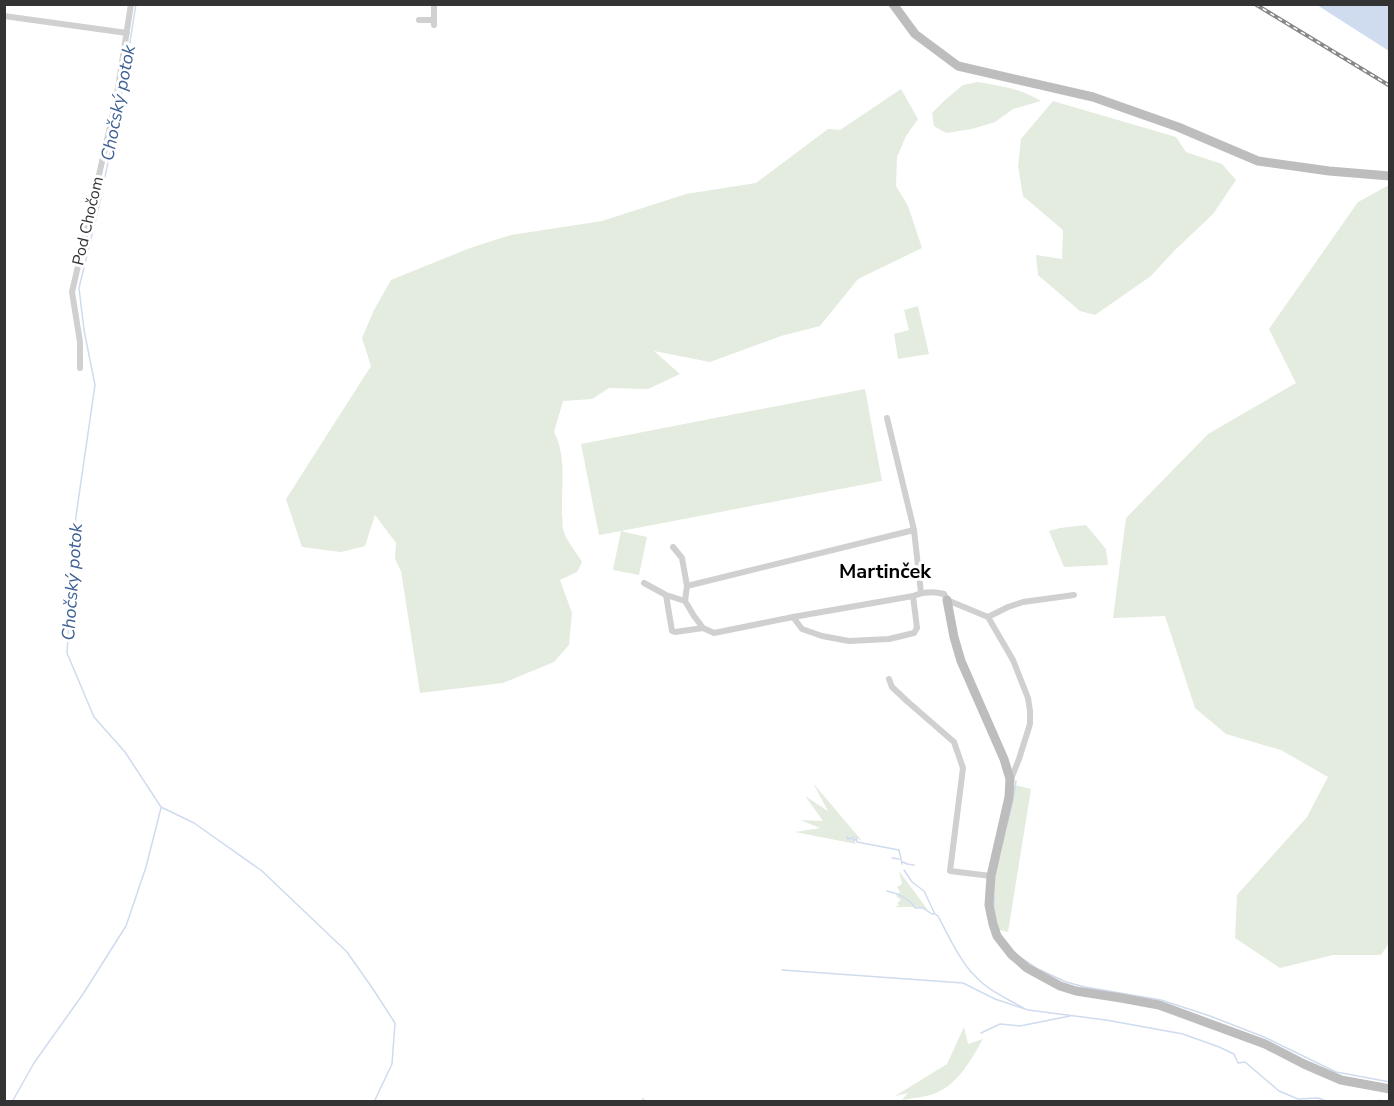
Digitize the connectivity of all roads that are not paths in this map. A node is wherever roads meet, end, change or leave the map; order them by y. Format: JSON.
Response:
{"nodes":[{"id":1,"x":131,"y":4,"type":"edge"},
{"id":2,"x":434,"y":4,"type":"edge"},
{"id":3,"x":893,"y":4,"type":"edge"},
{"id":4,"x":4,"y":15,"type":"edge"},
{"id":5,"x":418,"y":20,"type":"dead end"},
{"id":6,"x":127,"y":33,"type":"junction"},
{"id":7,"x":1389,"y":176,"type":"edge"},
{"id":8,"x":80,"y":368,"type":"dead end"},
{"id":9,"x":887,"y":418,"type":"dead end"},
{"id":10,"x":914,"y":530,"type":"junction"},
{"id":11,"x":673,"y":547,"type":"dead end"},
{"id":12,"x":644,"y":583,"type":"dead end"},
{"id":13,"x":687,"y":586,"type":"junction"},
{"id":14,"x":921,"y":593,"type":"junction"},
{"id":15,"x":666,"y":595,"type":"junction"},
{"id":16,"x":1074,"y":595,"type":"dead end"},
{"id":17,"x":913,"y":596,"type":"junction"},
{"id":18,"x":947,"y":600,"type":"junction"},
{"id":19,"x":685,"y":601,"type":"junction"},
{"id":20,"x":793,"y":617,"type":"junction"},
{"id":21,"x":988,"y":617,"type":"junction"},
{"id":22,"x":703,"y":628,"type":"junction"},
{"id":23,"x":889,"y":680,"type":"dead end"},
{"id":24,"x":1010,"y":779,"type":"junction"},
{"id":25,"x":991,"y":876,"type":"junction"},
{"id":26,"x":1389,"y":1089,"type":"edge"}],
"edges":[{"from":1,"to":6,"type":"street","name":"Pod Chočom"},
{"from":2,"to":5,"type":"street"},
{"from":3,"to":7,"type":"street"},
{"from":4,"to":6,"type":"street"},
{"from":6,"to":8,"type":"street","name":"Pod Chočom"},
{"from":9,"to":10,"type":"street"},
{"from":10,"to":13,"type":"street"},
{"from":10,"to":14,"type":"street"},
{"from":11,"to":13,"type":"street"},
{"from":12,"to":15,"type":"street"},
{"from":13,"to":19,"type":"street"},
{"from":14,"to":17,"type":"street"},
{"from":14,"to":18,"type":"street"},
{"from":15,"to":19,"type":"street"},
{"from":15,"to":22,"type":"street"},
{"from":16,"to":21,"type":"street"},
{"from":17,"to":20,"type":"street"},
{"from":17,"to":20,"type":"street"},
{"from":18,"to":21,"type":"street"},
{"from":18,"to":24,"type":"street"},
{"from":19,"to":22,"type":"street"},
{"from":20,"to":22,"type":"street"},
{"from":21,"to":24,"type":"street"},
{"from":23,"to":25,"type":"street"},
{"from":24,"to":25,"type":"street"},
{"from":25,"to":26,"type":"street"}]}
